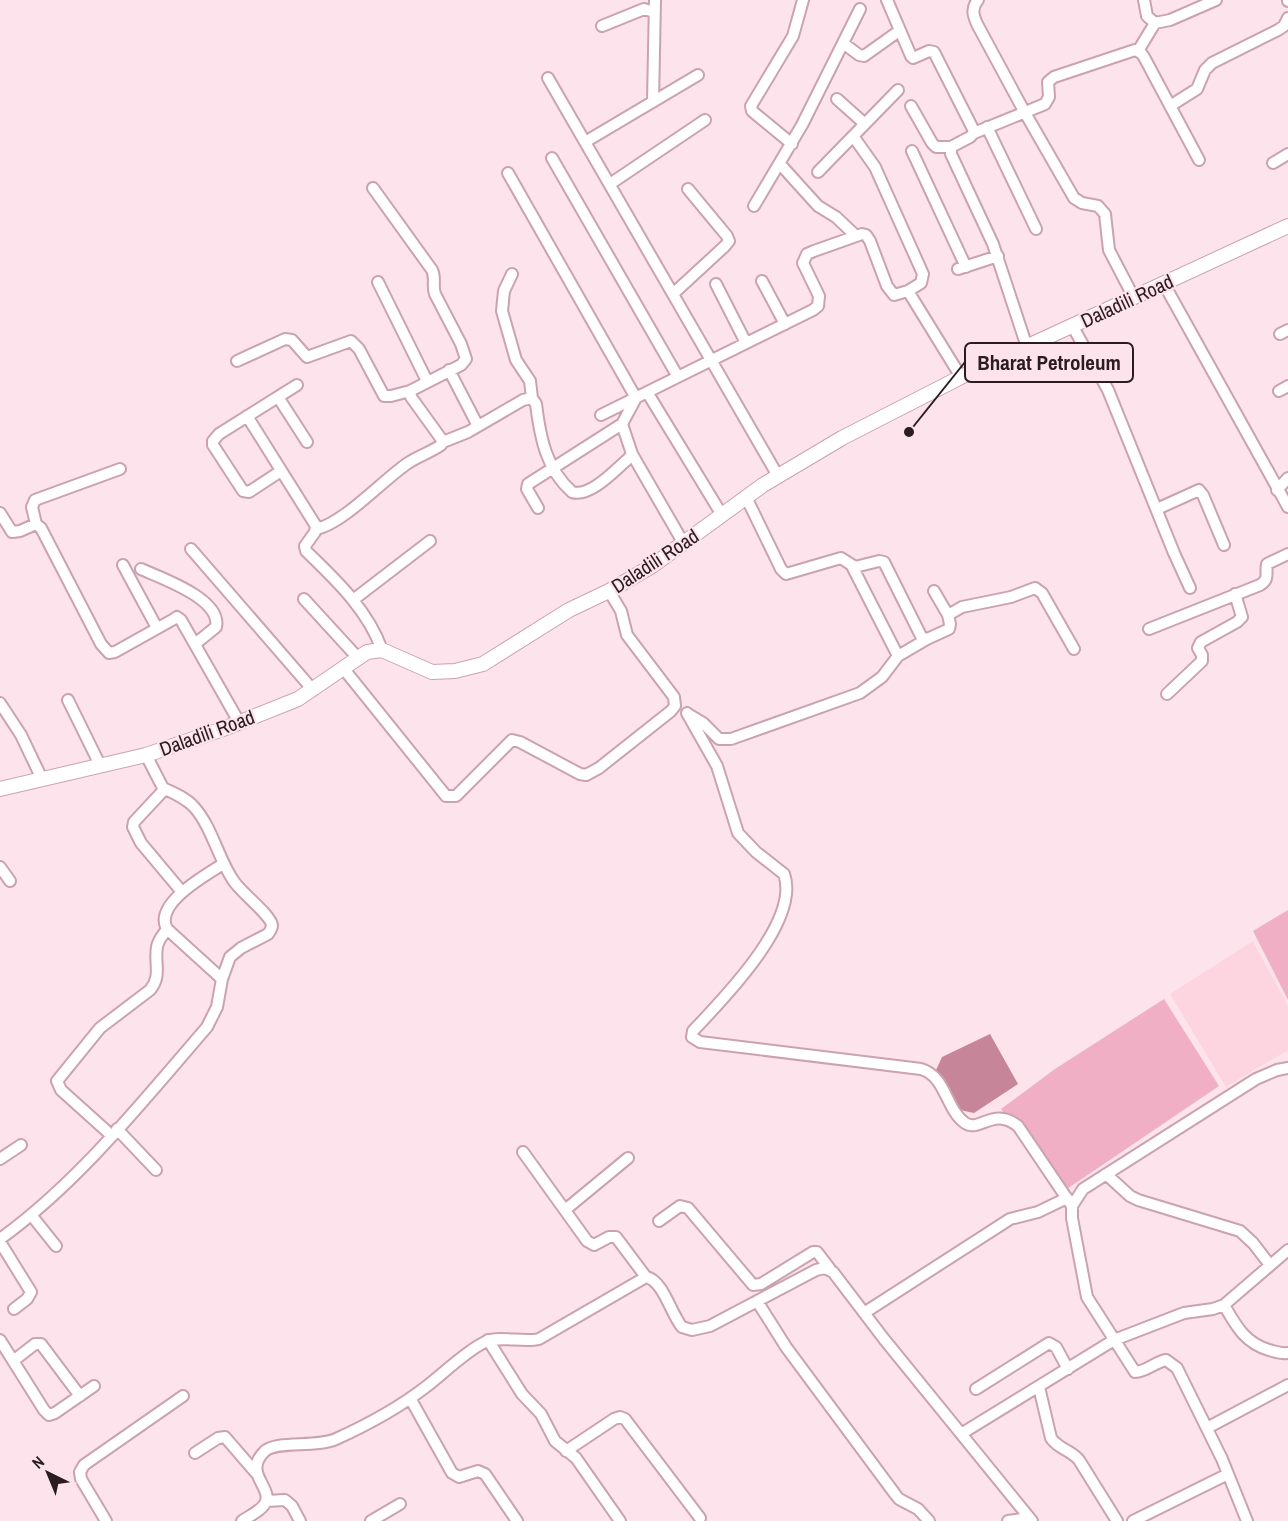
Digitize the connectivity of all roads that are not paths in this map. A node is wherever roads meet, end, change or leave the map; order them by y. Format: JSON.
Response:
{"nodes":[{"id":1,"x":655,"y":0,"type":"edge"},
{"id":2,"x":803,"y":0,"type":"edge"},
{"id":3,"x":886,"y":0,"type":"edge"},
{"id":4,"x":978,"y":0,"type":"edge"},
{"id":5,"x":1144,"y":0,"type":"edge"},
{"id":6,"x":1216,"y":0,"type":"edge"},
{"id":7,"x":860,"y":9,"type":"dead end"},
{"id":8,"x":654,"y":12,"type":"junction"},
{"id":9,"x":1288,"y":18,"type":"edge"},
{"id":10,"x":1155,"y":23,"type":"junction"},
{"id":11,"x":603,"y":26,"type":"dead end"},
{"id":12,"x":899,"y":31,"type":"junction"},
{"id":13,"x":843,"y":43,"type":"junction"},
{"id":14,"x":1138,"y":51,"type":"junction"},
{"id":15,"x":698,"y":75,"type":"dead end"},
{"id":16,"x":548,"y":78,"type":"dead end"},
{"id":17,"x":898,"y":90,"type":"dead end"},
{"id":18,"x":837,"y":99,"type":"dead end"},
{"id":19,"x":653,"y":102,"type":"junction"},
{"id":20,"x":911,"y":106,"type":"dead end"},
{"id":21,"x":1170,"y":106,"type":"junction"},
{"id":22,"x":1024,"y":111,"type":"junction"},
{"id":23,"x":705,"y":120,"type":"dead end"},
{"id":24,"x":865,"y":124,"type":"junction"},
{"id":25,"x":987,"y":127,"type":"junction"},
{"id":26,"x":974,"y":133,"type":"junction"},
{"id":27,"x":853,"y":136,"type":"junction"},
{"id":28,"x":585,"y":142,"type":"junction"},
{"id":29,"x":792,"y":144,"type":"junction"},
{"id":30,"x":951,"y":147,"type":"junction"},
{"id":31,"x":912,"y":151,"type":"dead end"},
{"id":32,"x":1288,"y":154,"type":"edge"},
{"id":33,"x":552,"y":158,"type":"dead end"},
{"id":34,"x":1199,"y":160,"type":"dead end"},
{"id":35,"x":1273,"y":163,"type":"dead end"},
{"id":36,"x":780,"y":164,"type":"junction"},
{"id":37,"x":818,"y":172,"type":"dead end"},
{"id":38,"x":508,"y":173,"type":"dead end"},
{"id":39,"x":610,"y":184,"type":"junction"},
{"id":40,"x":373,"y":188,"type":"dead end"},
{"id":41,"x":688,"y":189,"type":"dead end"},
{"id":42,"x":754,"y":206,"type":"dead end"},
{"id":43,"x":1288,"y":225,"type":"edge"},
{"id":44,"x":1036,"y":229,"type":"dead end"},
{"id":45,"x":855,"y":235,"type":"junction"},
{"id":46,"x":998,"y":256,"type":"junction"},
{"id":47,"x":512,"y":274,"type":"dead end"},
{"id":48,"x":762,"y":281,"type":"dead end"},
{"id":49,"x":378,"y":282,"type":"dead end"},
{"id":50,"x":716,"y":284,"type":"dead end"},
{"id":51,"x":1164,"y":284,"type":"junction"},
{"id":52,"x":908,"y":291,"type":"junction"},
{"id":53,"x":674,"y":293,"type":"junction"},
{"id":54,"x":1134,"y":298,"type":"junction"},
{"id":55,"x":785,"y":324,"type":"junction"},
{"id":56,"x":1073,"y":327,"type":"junction"},
{"id":57,"x":746,"y":343,"type":"junction"},
{"id":58,"x":1027,"y":346,"type":"junction"},
{"id":59,"x":712,"y":359,"type":"junction"},
{"id":60,"x":237,"y":361,"type":"dead end"},
{"id":61,"x":449,"y":370,"type":"junction"},
{"id":62,"x":678,"y":377,"type":"junction"},
{"id":63,"x":961,"y":377,"type":"junction"},
{"id":64,"x":427,"y":381,"type":"junction"},
{"id":65,"x":297,"y":385,"type":"dead end"},
{"id":66,"x":410,"y":391,"type":"junction"},
{"id":67,"x":641,"y":395,"type":"junction"},
{"id":68,"x":278,"y":397,"type":"junction"},
{"id":69,"x":532,"y":398,"type":"junction"},
{"id":70,"x":601,"y":415,"type":"dead end"},
{"id":71,"x":248,"y":416,"type":"junction"},
{"id":72,"x":622,"y":424,"type":"junction"},
{"id":73,"x":478,"y":426,"type":"junction"},
{"id":74,"x":307,"y":442,"type":"dead end"},
{"id":75,"x":443,"y":442,"type":"junction"},
{"id":76,"x":632,"y":454,"type":"junction"},
{"id":77,"x":553,"y":467,"type":"junction"},
{"id":78,"x":120,"y":469,"type":"dead end"},
{"id":79,"x":281,"y":471,"type":"junction"},
{"id":80,"x":778,"y":476,"type":"junction"},
{"id":81,"x":1288,"y":478,"type":"edge"},
{"id":82,"x":1277,"y":490,"type":"junction"},
{"id":83,"x":746,"y":497,"type":"junction"},
{"id":84,"x":1288,"y":507,"type":"edge"},
{"id":85,"x":538,"y":508,"type":"dead end"},
{"id":86,"x":1157,"y":509,"type":"junction"},
{"id":87,"x":0,"y":513,"type":"edge"},
{"id":88,"x":722,"y":515,"type":"junction"},
{"id":89,"x":36,"y":524,"type":"junction"},
{"id":90,"x":316,"y":529,"type":"junction"},
{"id":91,"x":430,"y":541,"type":"dead end"},
{"id":92,"x":684,"y":544,"type":"junction"},
{"id":93,"x":1224,"y":545,"type":"dead end"},
{"id":94,"x":191,"y":549,"type":"dead end"},
{"id":95,"x":1288,"y":554,"type":"edge"},
{"id":96,"x":123,"y":565,"type":"dead end"},
{"id":97,"x":852,"y":566,"type":"junction"},
{"id":98,"x":141,"y":569,"type":"dead end"},
{"id":99,"x":1190,"y":588,"type":"dead end"},
{"id":100,"x":609,"y":591,"type":"junction"},
{"id":101,"x":934,"y":591,"type":"dead end"},
{"id":102,"x":1235,"y":594,"type":"junction"},
{"id":103,"x":304,"y":599,"type":"dead end"},
{"id":104,"x":353,"y":600,"type":"junction"},
{"id":105,"x":948,"y":615,"type":"junction"},
{"id":106,"x":157,"y":628,"type":"junction"},
{"id":107,"x":1149,"y":629,"type":"dead end"},
{"id":108,"x":927,"y":639,"type":"junction"},
{"id":109,"x":195,"y":644,"type":"junction"},
{"id":110,"x":1074,"y":649,"type":"dead end"},
{"id":111,"x":382,"y":650,"type":"junction"},
{"id":112,"x":898,"y":656,"type":"junction"},
{"id":113,"x":358,"y":658,"type":"junction"},
{"id":114,"x":343,"y":668,"type":"junction"},
{"id":115,"x":313,"y":690,"type":"junction"},
{"id":116,"x":1167,"y":694,"type":"dead end"},
{"id":117,"x":68,"y":700,"type":"dead end"},
{"id":118,"x":0,"y":703,"type":"edge"},
{"id":119,"x":675,"y":706,"type":"junction"},
{"id":120,"x":687,"y":713,"type":"junction"},
{"id":121,"x":239,"y":722,"type":"junction"},
{"id":122,"x":146,"y":755,"type":"junction"},
{"id":123,"x":100,"y":765,"type":"junction"},
{"id":124,"x":42,"y":779,"type":"junction"},
{"id":125,"x":163,"y":788,"type":"junction"},
{"id":126,"x":0,"y":789,"type":"edge"},
{"id":127,"x":224,"y":864,"type":"junction"},
{"id":128,"x":0,"y":867,"type":"edge"},
{"id":129,"x":10,"y":881,"type":"dead end"},
{"id":130,"x":182,"y":892,"type":"junction"},
{"id":131,"x":167,"y":929,"type":"junction"},
{"id":132,"x":222,"y":979,"type":"junction"},
{"id":133,"x":1288,"y":1068,"type":"edge"},
{"id":134,"x":114,"y":1132,"type":"junction"},
{"id":135,"x":21,"y":1145,"type":"dead end"},
{"id":136,"x":523,"y":1152,"type":"dead end"},
{"id":137,"x":628,"y":1158,"type":"dead end"},
{"id":138,"x":0,"y":1159,"type":"edge"},
{"id":139,"x":156,"y":1170,"type":"dead end"},
{"id":140,"x":1106,"y":1174,"type":"junction"},
{"id":141,"x":1069,"y":1202,"type":"junction"},
{"id":142,"x":565,"y":1210,"type":"junction"},
{"id":143,"x":32,"y":1216,"type":"junction"},
{"id":144,"x":659,"y":1221,"type":"dead end"},
{"id":145,"x":0,"y":1241,"type":"edge"},
{"id":146,"x":56,"y":1246,"type":"dead end"},
{"id":147,"x":1288,"y":1250,"type":"edge"},
{"id":148,"x":1270,"y":1265,"type":"junction"},
{"id":149,"x":830,"y":1269,"type":"junction"},
{"id":150,"x":646,"y":1277,"type":"junction"},
{"id":151,"x":757,"y":1301,"type":"junction"},
{"id":152,"x":1224,"y":1305,"type":"junction"},
{"id":153,"x":14,"y":1309,"type":"dead end"},
{"id":154,"x":864,"y":1312,"type":"junction"},
{"id":155,"x":0,"y":1340,"type":"edge"},
{"id":156,"x":488,"y":1340,"type":"junction"},
{"id":157,"x":1114,"y":1340,"type":"junction"},
{"id":158,"x":1288,"y":1353,"type":"edge"},
{"id":159,"x":13,"y":1361,"type":"junction"},
{"id":160,"x":1068,"y":1369,"type":"junction"},
{"id":161,"x":1288,"y":1385,"type":"edge"},
{"id":162,"x":94,"y":1386,"type":"dead end"},
{"id":163,"x":1039,"y":1387,"type":"junction"},
{"id":164,"x":976,"y":1389,"type":"dead end"},
{"id":165,"x":80,"y":1396,"type":"junction"},
{"id":166,"x":183,"y":1396,"type":"dead end"},
{"id":167,"x":410,"y":1398,"type":"junction"},
{"id":168,"x":1207,"y":1428,"type":"junction"},
{"id":169,"x":961,"y":1434,"type":"junction"},
{"id":170,"x":566,"y":1451,"type":"junction"},
{"id":171,"x":195,"y":1453,"type":"dead end"},
{"id":172,"x":256,"y":1473,"type":"junction"},
{"id":173,"x":1228,"y":1474,"type":"junction"},
{"id":174,"x":266,"y":1501,"type":"junction"},
{"id":175,"x":400,"y":1504,"type":"dead end"},
{"id":176,"x":700,"y":1518,"type":"dead end"},
{"id":177,"x":1031,"y":1519,"type":"edge"},
{"id":178,"x":106,"y":1521,"type":"edge"},
{"id":179,"x":242,"y":1521,"type":"edge"},
{"id":180,"x":300,"y":1521,"type":"edge"},
{"id":181,"x":371,"y":1521,"type":"edge"},
{"id":182,"x":517,"y":1521,"type":"edge"},
{"id":183,"x":620,"y":1521,"type":"edge"},
{"id":184,"x":929,"y":1521,"type":"edge"},
{"id":185,"x":1008,"y":1521,"type":"edge"},
{"id":186,"x":1117,"y":1521,"type":"edge"},
{"id":187,"x":1133,"y":1521,"type":"edge"},
{"id":188,"x":1247,"y":1521,"type":"edge"}],
"edges":[{"from":1,"to":8,"type":"street"},
{"from":2,"to":29,"type":"street"},
{"from":3,"to":12,"type":"street"},
{"from":4,"to":22,"type":"street"},
{"from":5,"to":10,"type":"street"},
{"from":6,"to":10,"type":"street"},
{"from":7,"to":13,"type":"street"},
{"from":8,"to":11,"type":"street"},
{"from":8,"to":19,"type":"street"},
{"from":9,"to":21,"type":"street"},
{"from":10,"to":14,"type":"street"},
{"from":12,"to":13,"type":"street"},
{"from":12,"to":26,"type":"street"},
{"from":13,"to":29,"type":"street"},
{"from":14,"to":21,"type":"street"},
{"from":14,"to":22,"type":"street"},
{"from":15,"to":19,"type":"street"},
{"from":16,"to":28,"type":"street"},
{"from":17,"to":24,"type":"street"},
{"from":18,"to":24,"type":"street"},
{"from":19,"to":28,"type":"street"},
{"from":20,"to":30,"type":"street"},
{"from":21,"to":34,"type":"street"},
{"from":22,"to":25,"type":"street"},
{"from":22,"to":54,"type":"street"},
{"from":23,"to":39,"type":"street"},
{"from":24,"to":27,"type":"street"},
{"from":25,"to":26,"type":"street"},
{"from":25,"to":44,"type":"street"},
{"from":26,"to":30,"type":"street"},
{"from":27,"to":37,"type":"street"},
{"from":27,"to":52,"type":"street"},
{"from":28,"to":39,"type":"street"},
{"from":29,"to":36,"type":"street"},
{"from":30,"to":46,"type":"street"},
{"from":31,"to":46,"type":"street"},
{"from":32,"to":35,"type":"street"},
{"from":33,"to":62,"type":"street"},
{"from":36,"to":42,"type":"street"},
{"from":36,"to":45,"type":"street"},
{"from":38,"to":67,"type":"street"},
{"from":39,"to":53,"type":"street"},
{"from":40,"to":61,"type":"street"},
{"from":41,"to":53,"type":"street"},
{"from":43,"to":51,"type":"main road","name":"Daladili Road"},
{"from":45,"to":52,"type":"street"},
{"from":45,"to":55,"type":"street"},
{"from":46,"to":58,"type":"street"},
{"from":47,"to":69,"type":"street"},
{"from":48,"to":55,"type":"street"},
{"from":49,"to":64,"type":"street"},
{"from":50,"to":57,"type":"street"},
{"from":51,"to":54,"type":"main road","name":"Daladili Road"},
{"from":51,"to":82,"type":"street"},
{"from":52,"to":63,"type":"street"},
{"from":53,"to":59,"type":"street"},
{"from":54,"to":56,"type":"main road","name":"Daladili Road"},
{"from":55,"to":57,"type":"street"},
{"from":56,"to":58,"type":"main road","name":"Daladili Road"},
{"from":56,"to":86,"type":"street"},
{"from":57,"to":59,"type":"street"},
{"from":58,"to":63,"type":"main road","name":"Daladili Road"},
{"from":59,"to":62,"type":"street"},
{"from":59,"to":80,"type":"street"},
{"from":60,"to":66,"type":"street"},
{"from":61,"to":64,"type":"street"},
{"from":61,"to":73,"type":"street"},
{"from":62,"to":67,"type":"street"},
{"from":63,"to":80,"type":"main road","name":"Daladili Road"},
{"from":64,"to":66,"type":"street"},
{"from":65,"to":68,"type":"street"},
{"from":66,"to":75,"type":"street"},
{"from":67,"to":70,"type":"street"},
{"from":67,"to":72,"type":"street"},
{"from":67,"to":88,"type":"street"},
{"from":68,"to":71,"type":"street"},
{"from":68,"to":74,"type":"street"},
{"from":69,"to":73,"type":"street"},
{"from":69,"to":77,"type":"street"},
{"from":71,"to":79,"type":"street"},
{"from":71,"to":79,"type":"street"},
{"from":72,"to":76,"type":"street"},
{"from":72,"to":77,"type":"street"},
{"from":73,"to":75,"type":"street"},
{"from":75,"to":90,"type":"street"},
{"from":76,"to":77,"type":"street"},
{"from":76,"to":92,"type":"street"},
{"from":77,"to":85,"type":"street"},
{"from":78,"to":89,"type":"street"},
{"from":79,"to":90,"type":"street"},
{"from":80,"to":83,"type":"main road","name":"Daladili Road"},
{"from":81,"to":82,"type":"street"},
{"from":82,"to":84,"type":"street"},
{"from":83,"to":88,"type":"main road","name":"Daladili Road"},
{"from":83,"to":97,"type":"street"},
{"from":86,"to":93,"type":"street"},
{"from":86,"to":99,"type":"street"},
{"from":87,"to":89,"type":"street"},
{"from":88,"to":92,"type":"main road","name":"Daladili Road"},
{"from":89,"to":106,"type":"street"},
{"from":90,"to":104,"type":"street"},
{"from":91,"to":104,"type":"street"},
{"from":92,"to":100,"type":"main road","name":"Daladili Road"},
{"from":94,"to":115,"type":"street"},
{"from":95,"to":102,"type":"street"},
{"from":96,"to":106,"type":"street"},
{"from":97,"to":108,"type":"street"},
{"from":97,"to":112,"type":"street"},
{"from":98,"to":109,"type":"street"},
{"from":100,"to":111,"type":"main road","name":"Daladili Road"},
{"from":100,"to":119,"type":"street"},
{"from":101,"to":105,"type":"street"},
{"from":102,"to":107,"type":"street"},
{"from":102,"to":116,"type":"street"},
{"from":103,"to":113,"type":"street"},
{"from":104,"to":111,"type":"street"},
{"from":105,"to":108,"type":"street"},
{"from":105,"to":110,"type":"street"},
{"from":106,"to":109,"type":"street"},
{"from":108,"to":112,"type":"street"},
{"from":109,"to":121,"type":"street"},
{"from":111,"to":113,"type":"main road","name":"Daladili Road"},
{"from":112,"to":120,"type":"street"},
{"from":113,"to":114,"type":"main road","name":"Daladili Road"},
{"from":114,"to":115,"type":"main road","name":"Daladili Road"},
{"from":114,"to":119,"type":"street"},
{"from":115,"to":121,"type":"main road","name":"Daladili Road"},
{"from":117,"to":123,"type":"street"},
{"from":118,"to":124,"type":"street"},
{"from":119,"to":120,"type":"street"},
{"from":120,"to":141,"type":"street"},
{"from":121,"to":122,"type":"main road","name":"Daladili Road"},
{"from":122,"to":123,"type":"main road","name":"Daladili Road"},
{"from":122,"to":125,"type":"street"},
{"from":123,"to":124,"type":"main road","name":"Daladili Road"},
{"from":124,"to":126,"type":"main road","name":"Daladili Road"},
{"from":125,"to":127,"type":"street"},
{"from":125,"to":130,"type":"street"},
{"from":127,"to":130,"type":"street"},
{"from":127,"to":132,"type":"street"},
{"from":128,"to":129,"type":"street"},
{"from":130,"to":131,"type":"street"},
{"from":131,"to":132,"type":"street"},
{"from":131,"to":134,"type":"street"},
{"from":132,"to":134,"type":"street"},
{"from":133,"to":140,"type":"street"},
{"from":134,"to":139,"type":"street"},
{"from":134,"to":143,"type":"street"},
{"from":135,"to":138,"type":"street"},
{"from":136,"to":142,"type":"street"},
{"from":137,"to":142,"type":"street"},
{"from":140,"to":141,"type":"street"},
{"from":140,"to":148,"type":"street"},
{"from":141,"to":154,"type":"street"},
{"from":141,"to":157,"type":"street"},
{"from":142,"to":150,"type":"street"},
{"from":143,"to":145,"type":"street"},
{"from":143,"to":146,"type":"street"},
{"from":144,"to":149,"type":"street"},
{"from":145,"to":153,"type":"street"},
{"from":147,"to":148,"type":"street"},
{"from":148,"to":152,"type":"street"},
{"from":149,"to":151,"type":"street"},
{"from":149,"to":154,"type":"street"},
{"from":150,"to":151,"type":"street"},
{"from":150,"to":156,"type":"street"},
{"from":151,"to":184,"type":"street"},
{"from":152,"to":157,"type":"street"},
{"from":152,"to":158,"type":"street"},
{"from":154,"to":169,"type":"street"},
{"from":155,"to":159,"type":"street"},
{"from":156,"to":167,"type":"street"},
{"from":156,"to":170,"type":"street"},
{"from":157,"to":160,"type":"street"},
{"from":157,"to":168,"type":"street"},
{"from":159,"to":165,"type":"street"},
{"from":159,"to":165,"type":"street"},
{"from":160,"to":163,"type":"street"},
{"from":160,"to":164,"type":"street"},
{"from":161,"to":168,"type":"street"},
{"from":162,"to":165,"type":"street"},
{"from":163,"to":169,"type":"street"},
{"from":163,"to":186,"type":"street"},
{"from":166,"to":178,"type":"street"},
{"from":167,"to":172,"type":"street"},
{"from":167,"to":182,"type":"street"},
{"from":168,"to":173,"type":"street"},
{"from":169,"to":177,"type":"street"},
{"from":170,"to":176,"type":"street"},
{"from":170,"to":183,"type":"street"},
{"from":171,"to":172,"type":"street"},
{"from":172,"to":174,"type":"street"},
{"from":173,"to":187,"type":"street"},
{"from":173,"to":188,"type":"street"},
{"from":174,"to":179,"type":"street"},
{"from":174,"to":180,"type":"street"},
{"from":175,"to":181,"type":"street"},
{"from":177,"to":185,"type":"street"}]}
